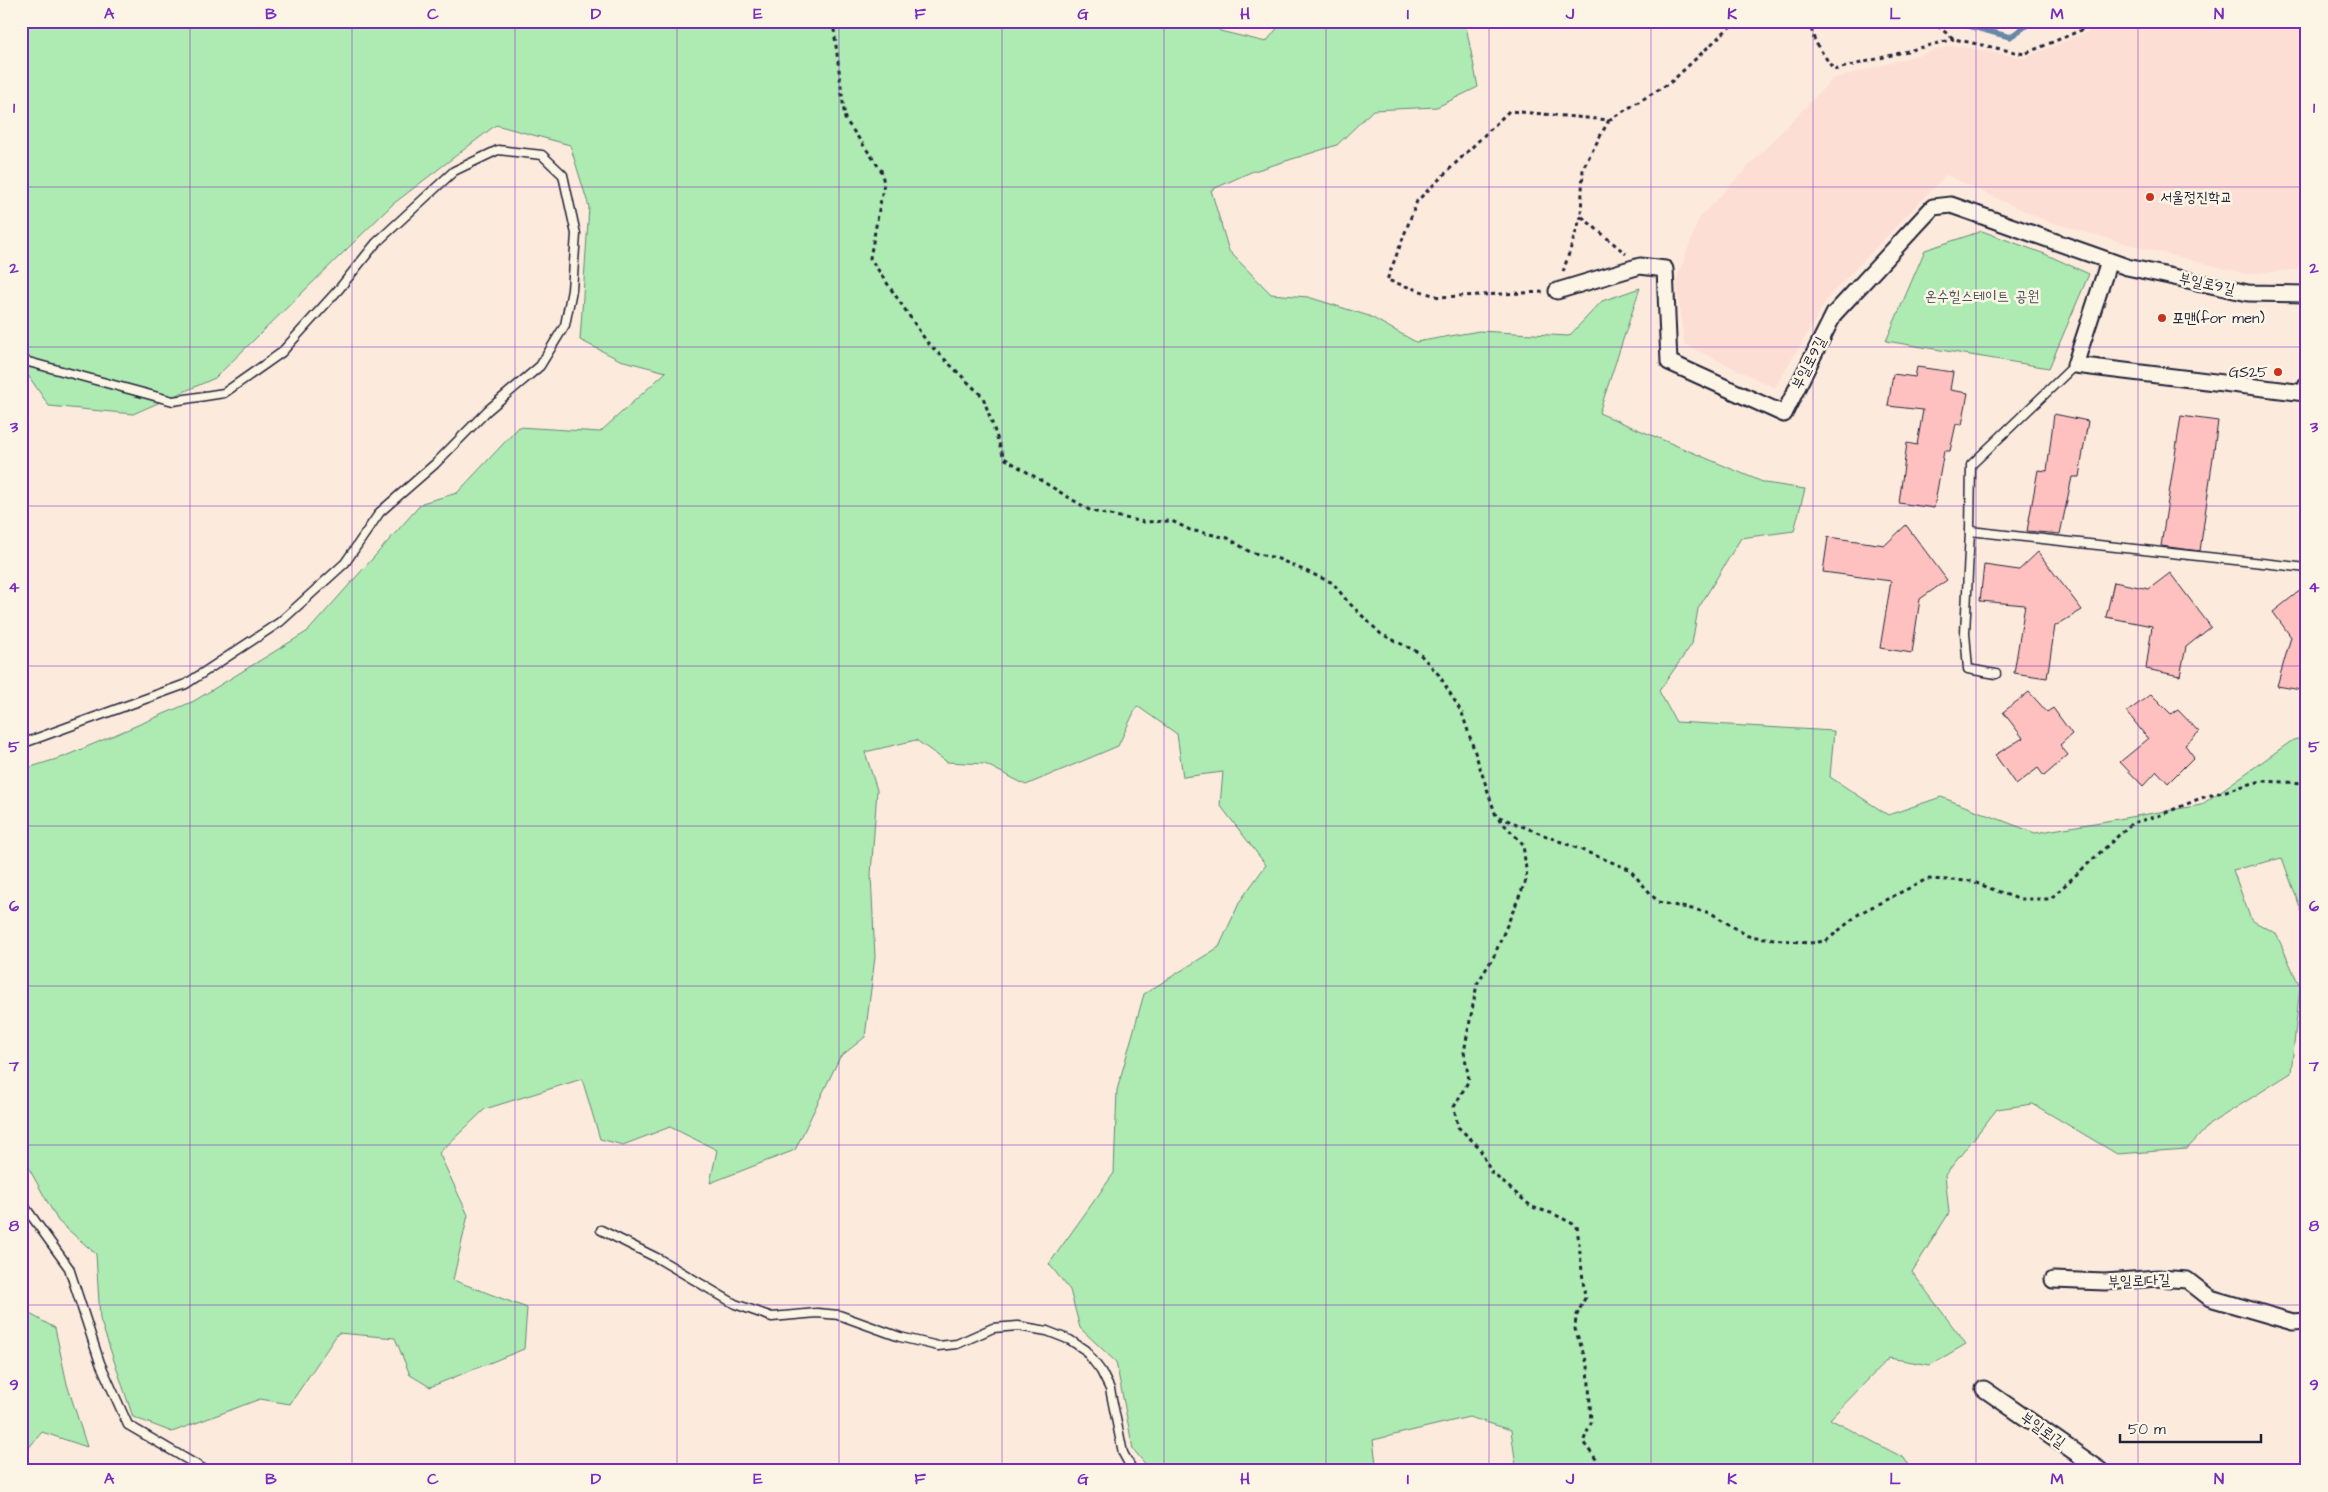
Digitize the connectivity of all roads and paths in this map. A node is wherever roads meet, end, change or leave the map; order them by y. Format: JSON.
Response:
{"nodes":[{"id":1,"x":834,"y":21,"type":"edge"},
{"id":2,"x":1736,"y":21,"type":"edge"},
{"id":3,"x":1809,"y":21,"type":"edge"},
{"id":4,"x":1931,"y":21,"type":"edge"},
{"id":5,"x":2103,"y":21,"type":"edge"},
{"id":6,"x":1954,"y":39,"type":"junction"},
{"id":7,"x":1610,"y":120,"type":"junction"},
{"id":8,"x":1581,"y":216,"type":"junction"},
{"id":9,"x":2109,"y":261,"type":"junction"},
{"id":10,"x":1640,"y":266,"type":"junction"},
{"id":11,"x":1557,"y":291,"type":"junction"},
{"id":12,"x":2307,"y":294,"type":"edge"},
{"id":13,"x":21,"y":360,"type":"edge"},
{"id":14,"x":2075,"y":365,"type":"junction"},
{"id":15,"x":2307,"y":384,"type":"edge"},
{"id":16,"x":1970,"y":531,"type":"junction"},
{"id":17,"x":2307,"y":568,"type":"edge"},
{"id":18,"x":1996,"y":674,"type":"dead end"},
{"id":19,"x":21,"y":744,"type":"edge"},
{"id":20,"x":2307,"y":783,"type":"edge"},
{"id":21,"x":1496,"y":816,"type":"junction"},
{"id":22,"x":21,"y":1198,"type":"edge"},
{"id":23,"x":602,"y":1230,"type":"dead end"},
{"id":24,"x":2053,"y":1280,"type":"dead end"},
{"id":25,"x":2307,"y":1321,"type":"edge"},
{"id":26,"x":1984,"y":1389,"type":"dead end"},
{"id":27,"x":207,"y":1471,"type":"edge"},
{"id":28,"x":1133,"y":1471,"type":"edge"},
{"id":29,"x":1605,"y":1471,"type":"edge"},
{"id":30,"x":2102,"y":1471,"type":"edge"}],
"edges":[{"from":1,"to":21,"type":"path"},
{"from":2,"to":7,"type":"path"},
{"from":3,"to":6,"type":"path"},
{"from":4,"to":6,"type":"path"},
{"from":5,"to":6,"type":"path"},
{"from":7,"to":8,"type":"path"},
{"from":7,"to":11,"type":"path"},
{"from":8,"to":10,"type":"path"},
{"from":8,"to":11,"type":"path"},
{"from":9,"to":10,"type":"street","name":"부일로9길"},
{"from":9,"to":12,"type":"street","name":"부일로9길"},
{"from":9,"to":14,"type":"street"},
{"from":10,"to":11,"type":"street","name":"부일로9길"},
{"from":13,"to":19,"type":"lane"},
{"from":14,"to":15,"type":"street"},
{"from":14,"to":16,"type":"lane"},
{"from":16,"to":17,"type":"lane"},
{"from":16,"to":18,"type":"lane"},
{"from":20,"to":21,"type":"path"},
{"from":21,"to":29,"type":"path"},
{"from":22,"to":27,"type":"lane"},
{"from":23,"to":28,"type":"lane"},
{"from":24,"to":25,"type":"street","name":"부일로1다길"},
{"from":26,"to":30,"type":"street","name":"부일로1길"}]}
